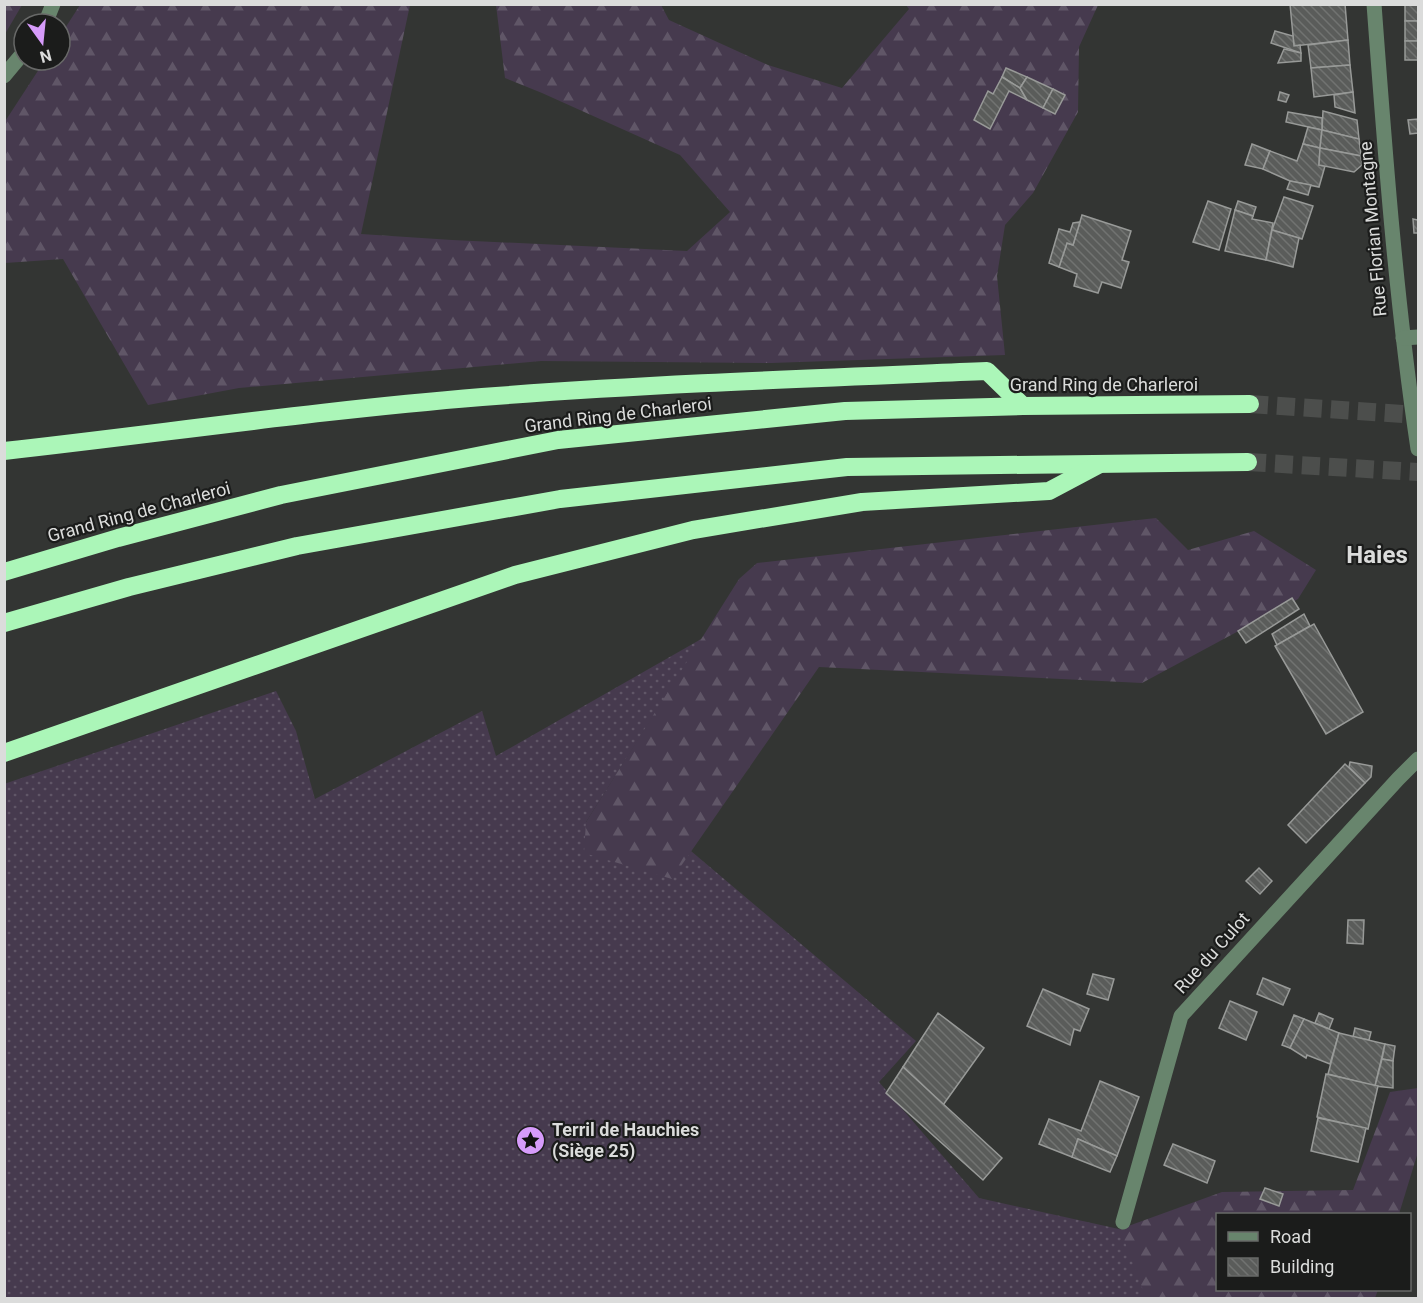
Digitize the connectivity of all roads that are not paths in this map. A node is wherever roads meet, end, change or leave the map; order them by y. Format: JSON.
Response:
{"nodes":[{"id":1,"x":1374,"y":4,"type":"edge"},
{"id":2,"x":1411,"y":338,"type":"edge"},
{"id":3,"x":1250,"y":405,"type":"tunnel mouth"},
{"id":4,"x":1023,"y":406,"type":"junction"},
{"id":5,"x":1419,"y":449,"type":"edge"},
{"id":6,"x":4,"y":451,"type":"edge"},
{"id":7,"x":1248,"y":462,"type":"tunnel mouth"},
{"id":8,"x":1103,"y":463,"type":"junction"},
{"id":9,"x":4,"y":572,"type":"edge"},
{"id":10,"x":4,"y":623,"type":"edge"},
{"id":11,"x":4,"y":753,"type":"edge"},
{"id":12,"x":1419,"y":759,"type":"edge"},
{"id":13,"x":1123,"y":1222,"type":"dead end"}],
"edges":[{"from":1,"to":2,"type":"street","name":"Rue Florian Montagne"},
{"from":2,"to":5,"type":"street","name":"Rue Florian Montagne"},
{"from":3,"to":4,"type":"highway","name":"Grand Ring de Charleroi"},
{"from":4,"to":6,"type":"highway"},
{"from":4,"to":9,"type":"highway","name":"Grand Ring de Charleroi"},
{"from":7,"to":8,"type":"highway"},
{"from":8,"to":10,"type":"highway"},
{"from":8,"to":11,"type":"highway"},
{"from":12,"to":13,"type":"street","name":"Rue du Culot"}]}
